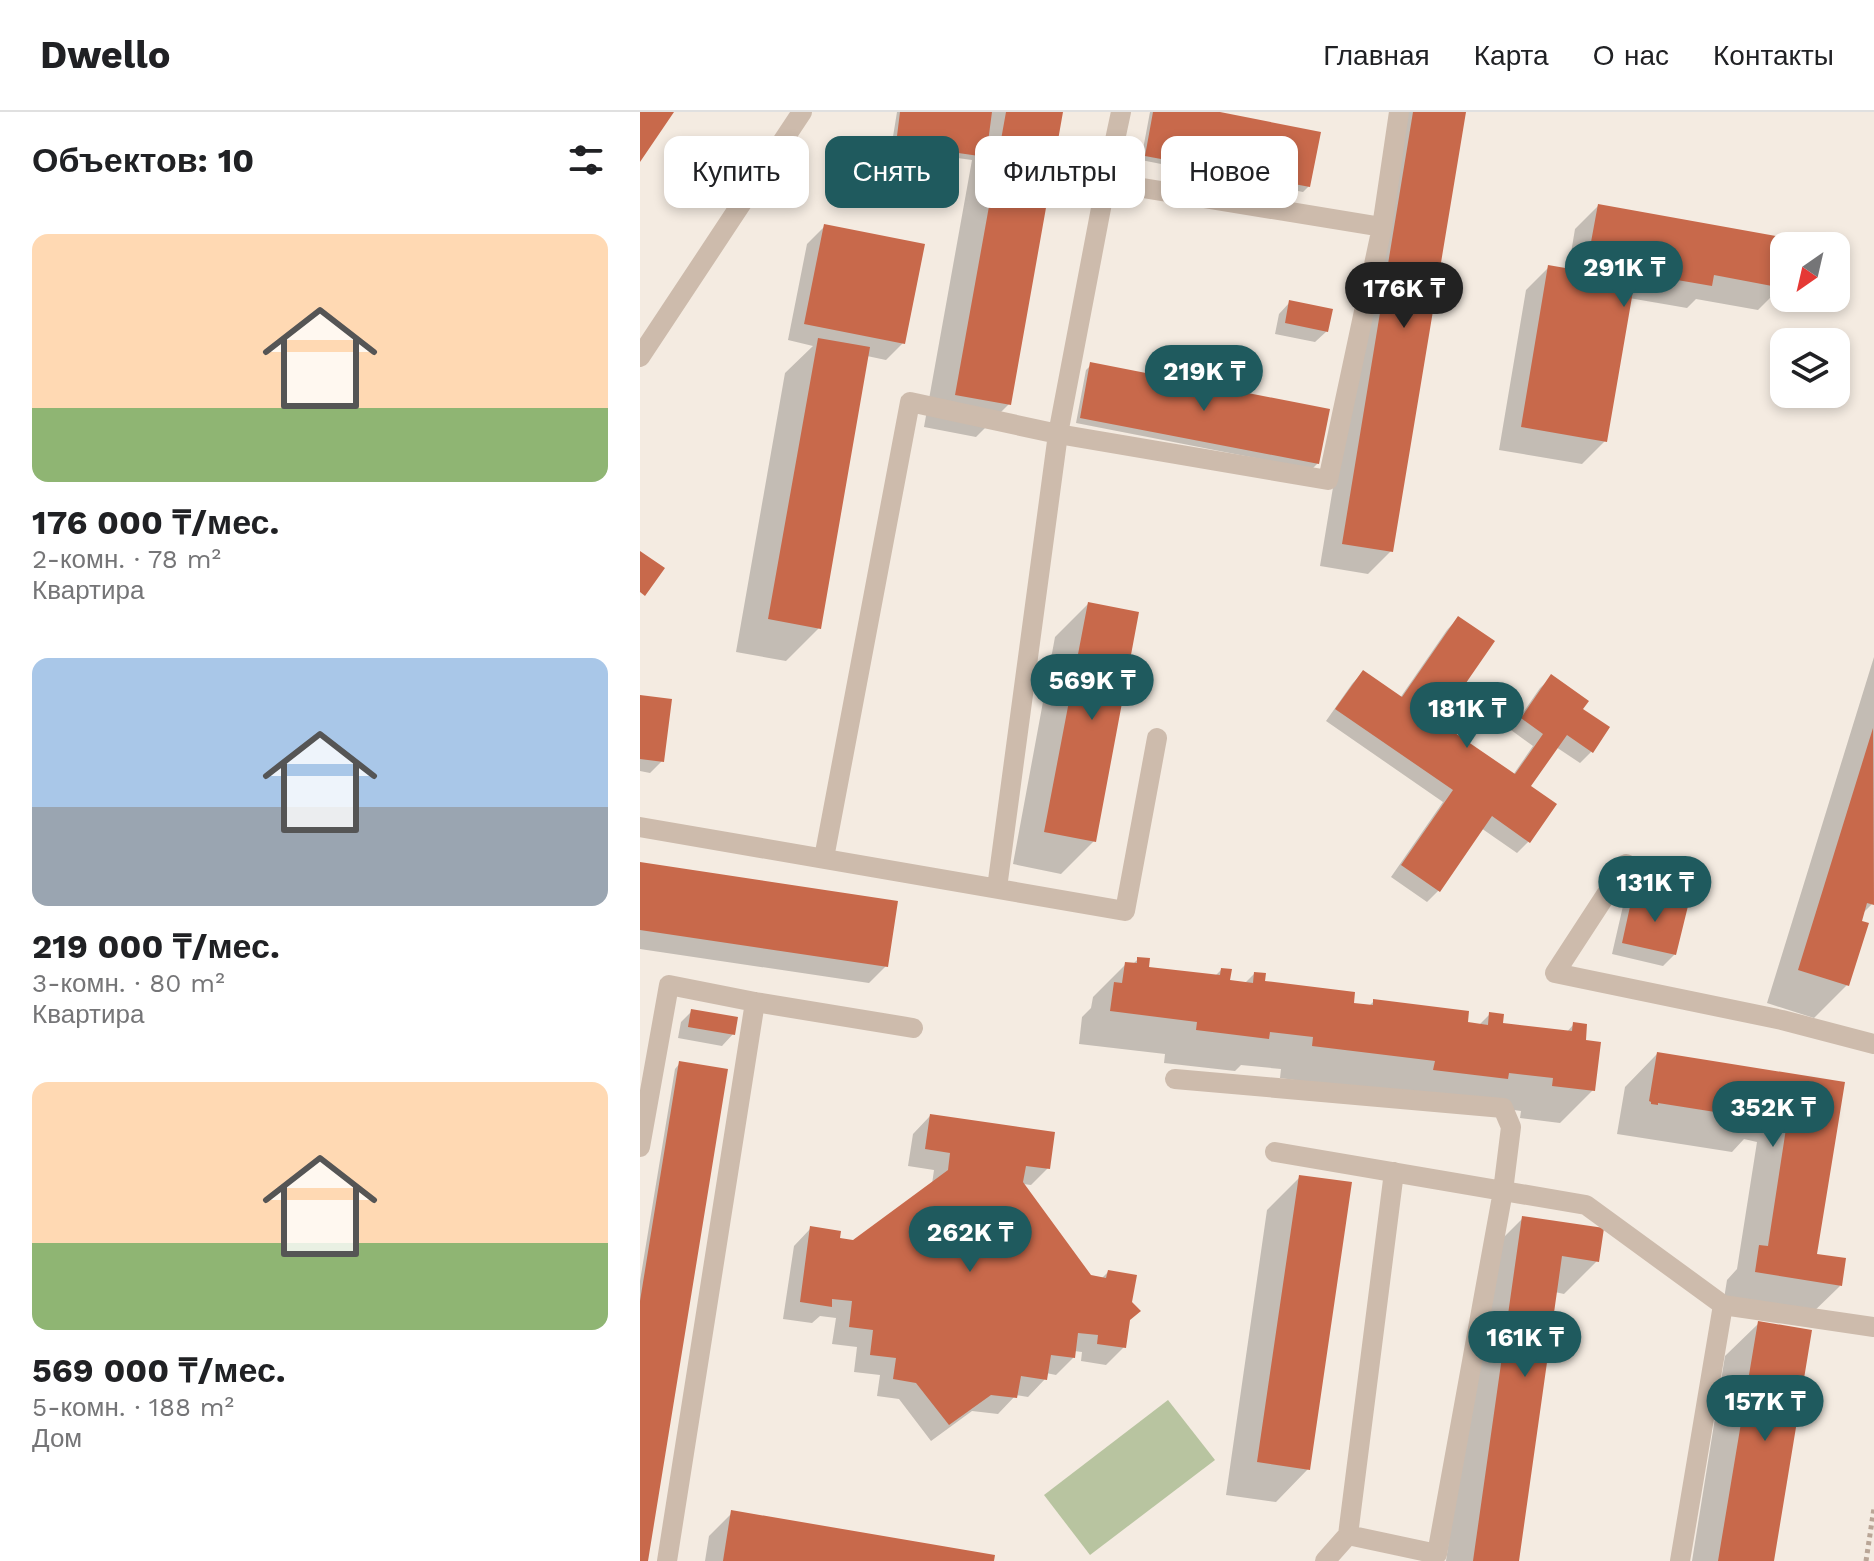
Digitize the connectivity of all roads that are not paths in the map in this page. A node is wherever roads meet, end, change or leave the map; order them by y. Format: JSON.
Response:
{"nodes":[{"id":1,"x":802,"y":112,"type":"edge"},
{"id":2,"x":1121,"y":112,"type":"edge"},
{"id":3,"x":1399,"y":112,"type":"edge"},
{"id":4,"x":1116,"y":136,"type":"edge"},
{"id":5,"x":1145,"y":188,"type":"edge"},
{"id":6,"x":1101,"y":208,"type":"edge"},
{"id":7,"x":1382,"y":227,"type":"junction"},
{"id":8,"x":640,"y":357,"type":"edge"},
{"id":9,"x":1058,"y":434,"type":"junction"},
{"id":10,"x":1157,"y":738,"type":"dead end"},
{"id":11,"x":640,"y":827,"type":"edge"},
{"id":12,"x":824,"y":858,"type":"junction"},
{"id":13,"x":1626,"y":864,"type":"dead end"},
{"id":14,"x":997,"y":888,"type":"junction"},
{"id":15,"x":755,"y":1002,"type":"junction"},
{"id":16,"x":913,"y":1028,"type":"dead end"},
{"id":17,"x":1874,"y":1044,"type":"edge"},
{"id":18,"x":1175,"y":1079,"type":"dead end"},
{"id":19,"x":640,"y":1147,"type":"edge"},
{"id":20,"x":1275,"y":1152,"type":"dead end"},
{"id":21,"x":1394,"y":1172,"type":"junction"},
{"id":22,"x":1503,"y":1191,"type":"junction"},
{"id":23,"x":1723,"y":1305,"type":"junction"},
{"id":24,"x":1874,"y":1327,"type":"edge"},
{"id":25,"x":1348,"y":1535,"type":"junction"},
{"id":26,"x":667,"y":1561,"type":"edge"},
{"id":27,"x":1325,"y":1561,"type":"edge"},
{"id":28,"x":1680,"y":1561,"type":"edge"}],
"edges":[{"from":1,"to":8,"type":"street"},
{"from":2,"to":4,"type":"street"},
{"from":3,"to":7,"type":"street"},
{"from":5,"to":7,"type":"street"},
{"from":6,"to":9,"type":"street"},
{"from":7,"to":9,"type":"street"},
{"from":9,"to":12,"type":"street"},
{"from":9,"to":14,"type":"street"},
{"from":10,"to":14,"type":"street"},
{"from":11,"to":12,"type":"street"},
{"from":12,"to":14,"type":"street"},
{"from":13,"to":17,"type":"street"},
{"from":15,"to":16,"type":"street"},
{"from":15,"to":19,"type":"street"},
{"from":15,"to":26,"type":"street"},
{"from":18,"to":22,"type":"street"},
{"from":20,"to":21,"type":"street"},
{"from":21,"to":22,"type":"street"},
{"from":21,"to":25,"type":"street"},
{"from":22,"to":23,"type":"street"},
{"from":22,"to":25,"type":"street"},
{"from":23,"to":24,"type":"street"},
{"from":23,"to":28,"type":"street"},
{"from":25,"to":27,"type":"street"}]}
